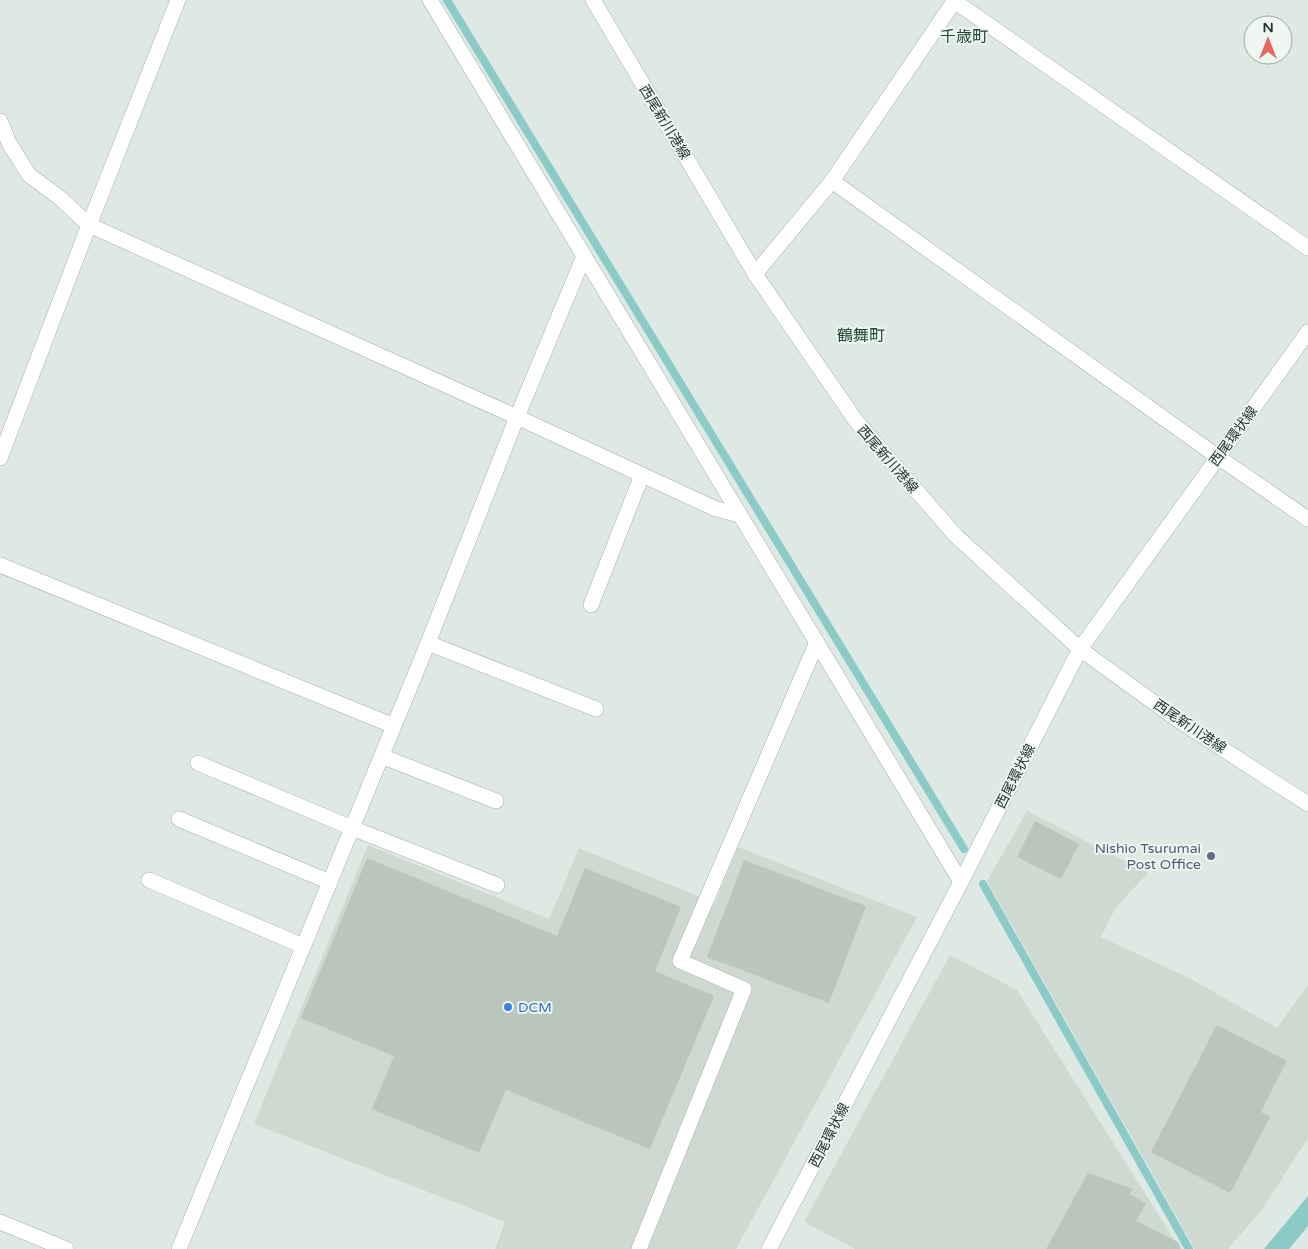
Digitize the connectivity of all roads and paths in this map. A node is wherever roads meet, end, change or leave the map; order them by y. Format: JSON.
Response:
{"nodes":[{"id":1,"x":178,"y":0,"type":"edge"},
{"id":2,"x":430,"y":0,"type":"edge"},
{"id":3,"x":593,"y":0,"type":"edge"},
{"id":4,"x":954,"y":0,"type":"edge"},
{"id":5,"x":0,"y":121,"type":"edge"},
{"id":6,"x":4,"y":145,"type":"edge"},
{"id":7,"x":832,"y":181,"type":"junction"},
{"id":8,"x":88,"y":225,"type":"junction"},
{"id":9,"x":1308,"y":248,"type":"edge"},
{"id":10,"x":584,"y":256,"type":"junction"},
{"id":11,"x":755,"y":274,"type":"junction"},
{"id":12,"x":1308,"y":332,"type":"edge"},
{"id":13,"x":517,"y":417,"type":"junction"},
{"id":14,"x":1218,"y":457,"type":"junction"},
{"id":15,"x":0,"y":458,"type":"edge"},
{"id":16,"x":642,"y":475,"type":"junction"},
{"id":17,"x":740,"y":515,"type":"junction"},
{"id":18,"x":1308,"y":519,"type":"edge"},
{"id":19,"x":0,"y":565,"type":"edge"},
{"id":20,"x":591,"y":605,"type":"dead end"},
{"id":21,"x":428,"y":642,"type":"junction"},
{"id":22,"x":817,"y":642,"type":"junction"},
{"id":23,"x":1080,"y":649,"type":"junction"},
{"id":24,"x":596,"y":709,"type":"dead end"},
{"id":25,"x":394,"y":726,"type":"junction"},
{"id":26,"x":381,"y":756,"type":"junction"},
{"id":27,"x":198,"y":763,"type":"dead end"},
{"id":28,"x":496,"y":801,"type":"dead end"},
{"id":29,"x":1308,"y":804,"type":"edge"},
{"id":30,"x":179,"y":819,"type":"dead end"},
{"id":31,"x":352,"y":828,"type":"junction"},
{"id":32,"x":149,"y":880,"type":"dead end"},
{"id":33,"x":330,"y":882,"type":"junction"},
{"id":34,"x":960,"y":882,"type":"junction"},
{"id":35,"x":497,"y":885,"type":"dead end"},
{"id":36,"x":304,"y":946,"type":"junction"},
{"id":37,"x":0,"y":1222,"type":"edge"},
{"id":38,"x":66,"y":1249,"type":"edge"},
{"id":39,"x":180,"y":1249,"type":"edge"},
{"id":40,"x":639,"y":1249,"type":"edge"},
{"id":41,"x":770,"y":1249,"type":"edge"}],
"edges":[{"from":1,"to":8,"type":"street"},
{"from":2,"to":10,"type":"street"},
{"from":3,"to":11,"type":"street","name":"西尾新川港線"},
{"from":4,"to":7,"type":"street"},
{"from":4,"to":9,"type":"street"},
{"from":5,"to":6,"type":"street"},
{"from":6,"to":8,"type":"street"},
{"from":7,"to":11,"type":"street"},
{"from":7,"to":14,"type":"street"},
{"from":8,"to":13,"type":"street"},
{"from":8,"to":15,"type":"street"},
{"from":10,"to":13,"type":"street"},
{"from":10,"to":17,"type":"street"},
{"from":11,"to":23,"type":"street","name":"西尾新川港線"},
{"from":12,"to":14,"type":"street","name":"西尾環状線"},
{"from":13,"to":16,"type":"street"},
{"from":13,"to":21,"type":"street"},
{"from":14,"to":18,"type":"street"},
{"from":14,"to":23,"type":"street","name":"西尾環状線"},
{"from":16,"to":17,"type":"street"},
{"from":16,"to":20,"type":"street"},
{"from":17,"to":22,"type":"street"},
{"from":19,"to":25,"type":"street"},
{"from":21,"to":24,"type":"street"},
{"from":21,"to":25,"type":"street"},
{"from":22,"to":34,"type":"street"},
{"from":22,"to":40,"type":"street"},
{"from":23,"to":29,"type":"street","name":"西尾新川港線"},
{"from":23,"to":34,"type":"street","name":"西尾環状線"},
{"from":25,"to":26,"type":"street"},
{"from":26,"to":28,"type":"street"},
{"from":26,"to":31,"type":"street"},
{"from":27,"to":31,"type":"street"},
{"from":30,"to":33,"type":"street"},
{"from":31,"to":33,"type":"street"},
{"from":31,"to":35,"type":"street"},
{"from":32,"to":36,"type":"street"},
{"from":33,"to":36,"type":"street"},
{"from":34,"to":41,"type":"street","name":"西尾環状線"},
{"from":36,"to":39,"type":"street"},
{"from":37,"to":38,"type":"street"}]}
